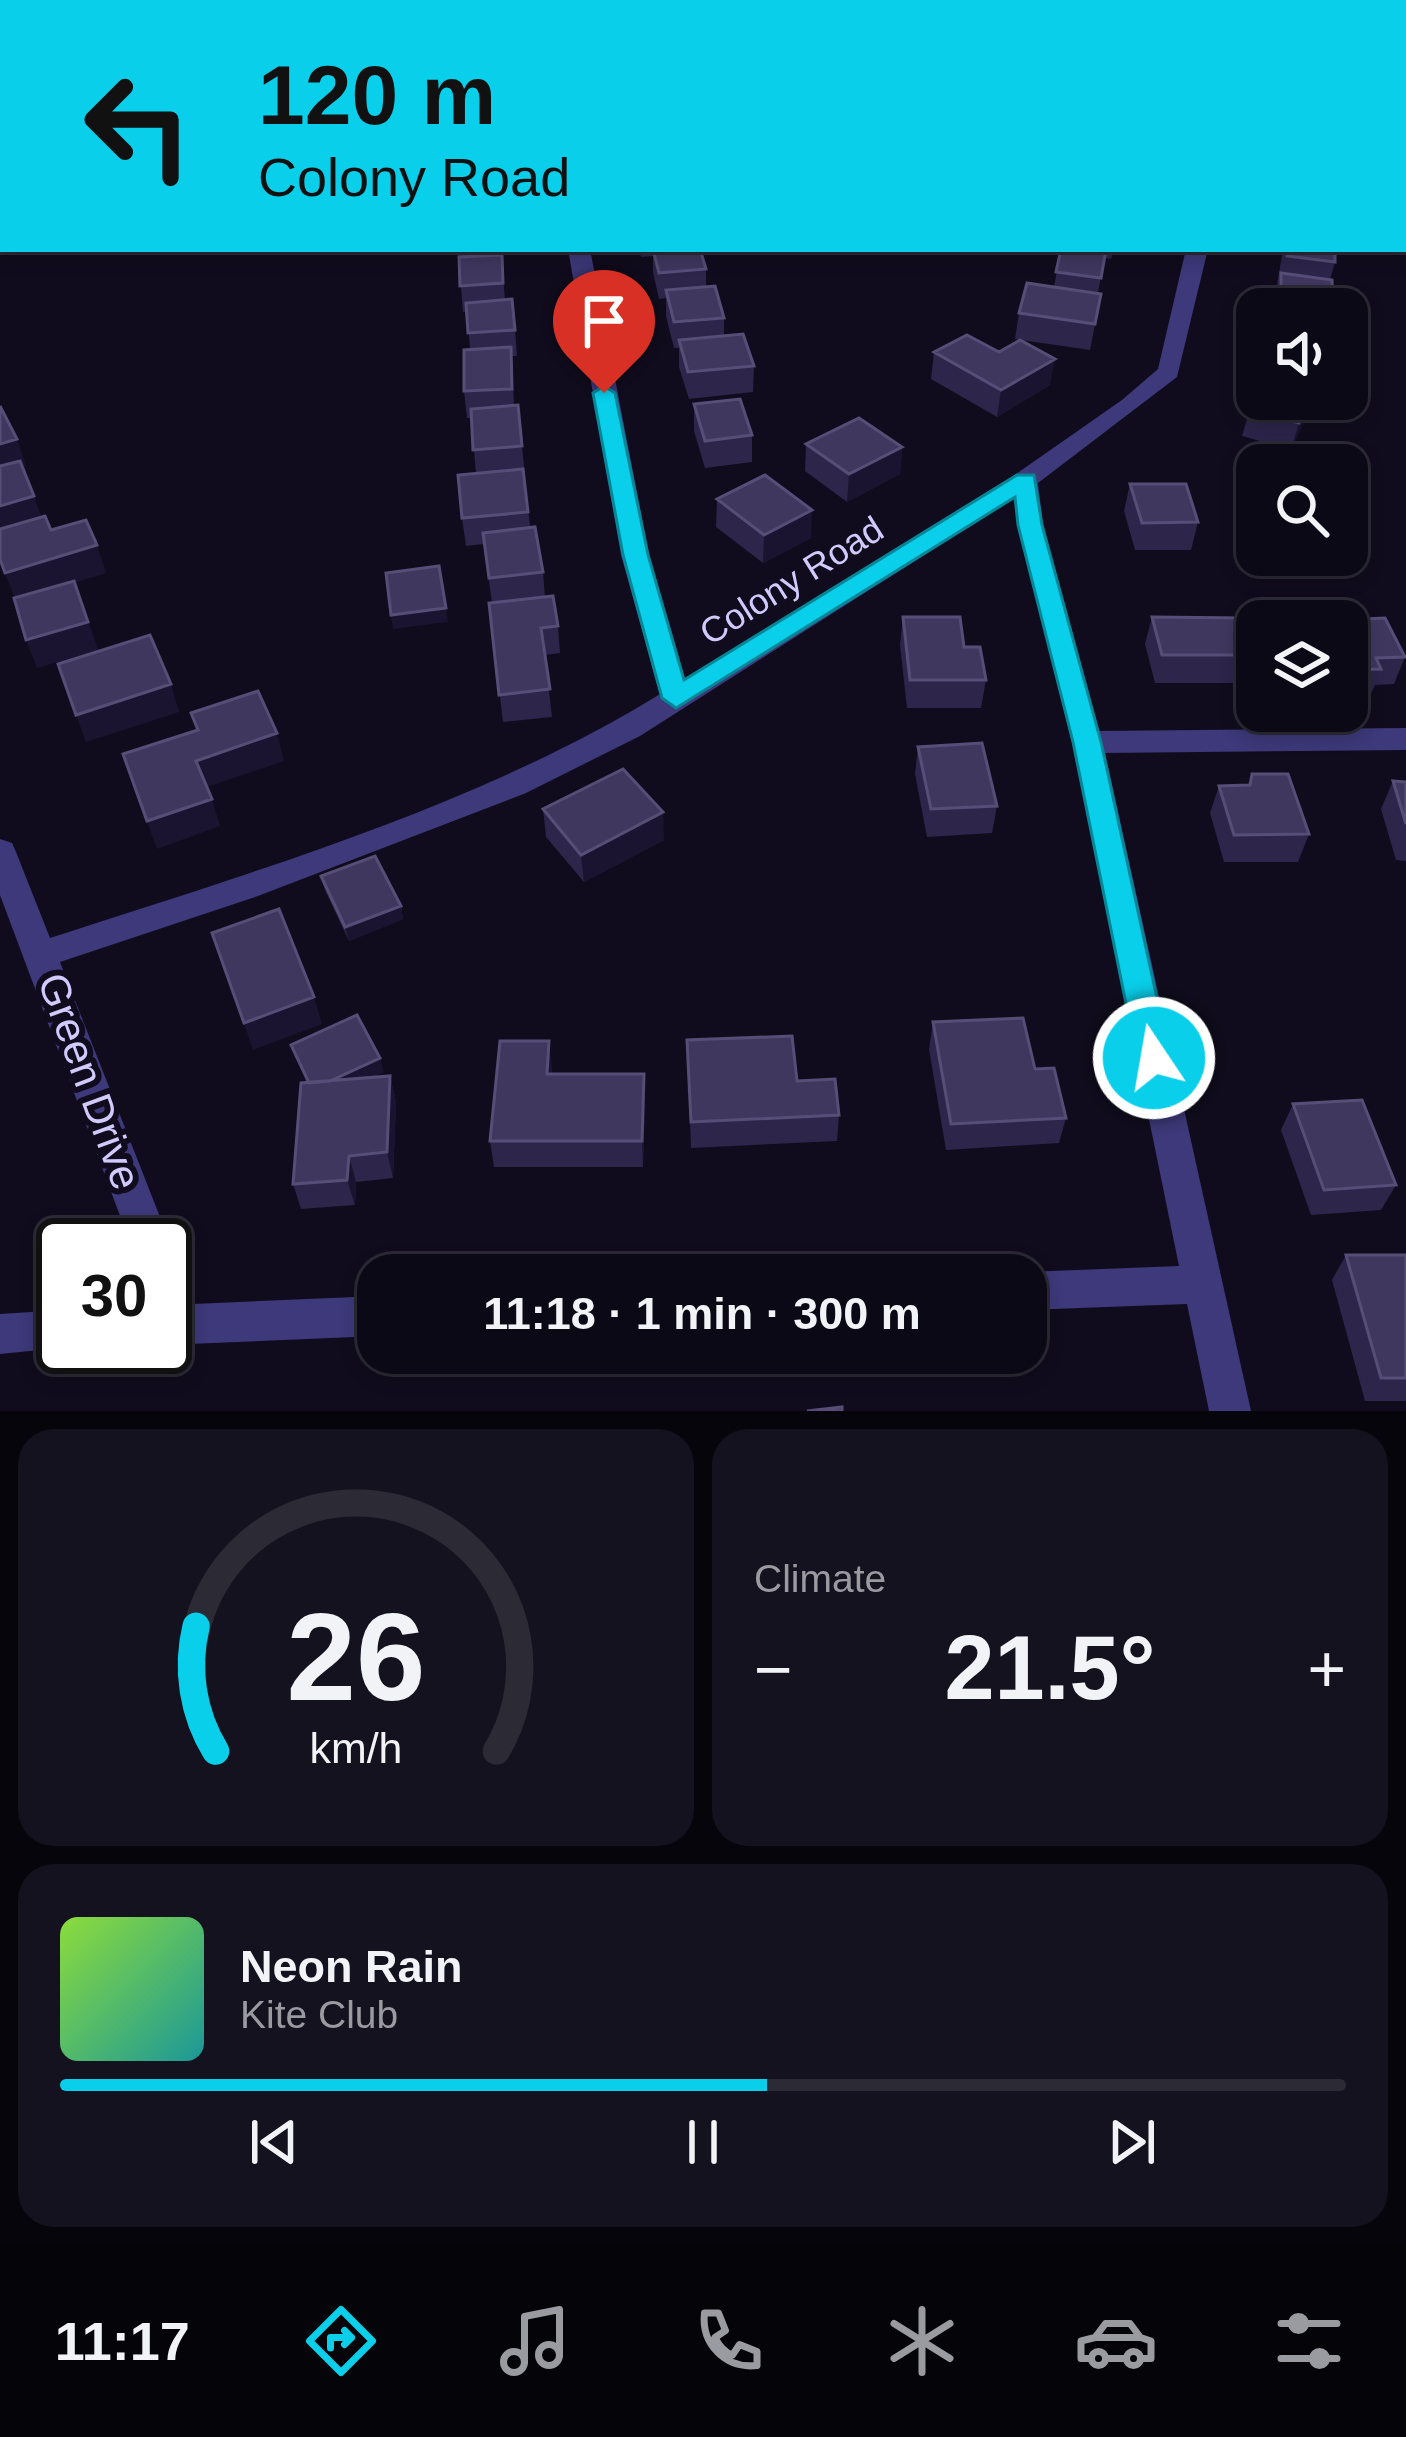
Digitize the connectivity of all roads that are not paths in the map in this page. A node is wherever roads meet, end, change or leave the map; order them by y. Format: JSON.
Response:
{"nodes":[{"id":1,"x":580,"y":252,"type":"edge"},
{"id":2,"x":1196,"y":252,"type":"edge"},
{"id":3,"x":1025,"y":480,"type":"junction"},
{"id":4,"x":676,"y":698,"type":"junction"},
{"id":5,"x":1406,"y":740,"type":"edge"},
{"id":6,"x":1087,"y":742,"type":"junction"},
{"id":7,"x":0,"y":852,"type":"edge"},
{"id":8,"x":43,"y":954,"type":"junction"},
{"id":9,"x":141,"y":1218,"type":"edge"},
{"id":10,"x":1202,"y":1284,"type":"junction"},
{"id":11,"x":1047,"y":1290,"type":"edge"},
{"id":12,"x":357,"y":1317,"type":"edge"},
{"id":13,"x":192,"y":1324,"type":"edge"},
{"id":14,"x":36,"y":1332,"type":"edge"},
{"id":15,"x":0,"y":1334,"type":"edge"},
{"id":16,"x":1230,"y":1411,"type":"edge"}],
"edges":[{"from":1,"to":4,"type":"street"},
{"from":2,"to":3,"type":"street","name":"Colony Road"},
{"from":3,"to":4,"type":"street","name":"Colony Road"},
{"from":3,"to":6,"type":"street"},
{"from":4,"to":8,"type":"street","name":"Colony Road"},
{"from":5,"to":6,"type":"street"},
{"from":6,"to":10,"type":"street"},
{"from":7,"to":8,"type":"street","name":"Green Drive"},
{"from":8,"to":9,"type":"street","name":"Green Drive"},
{"from":10,"to":11,"type":"street"},
{"from":10,"to":16,"type":"street"},
{"from":12,"to":13,"type":"street"},
{"from":14,"to":15,"type":"street"}]}
